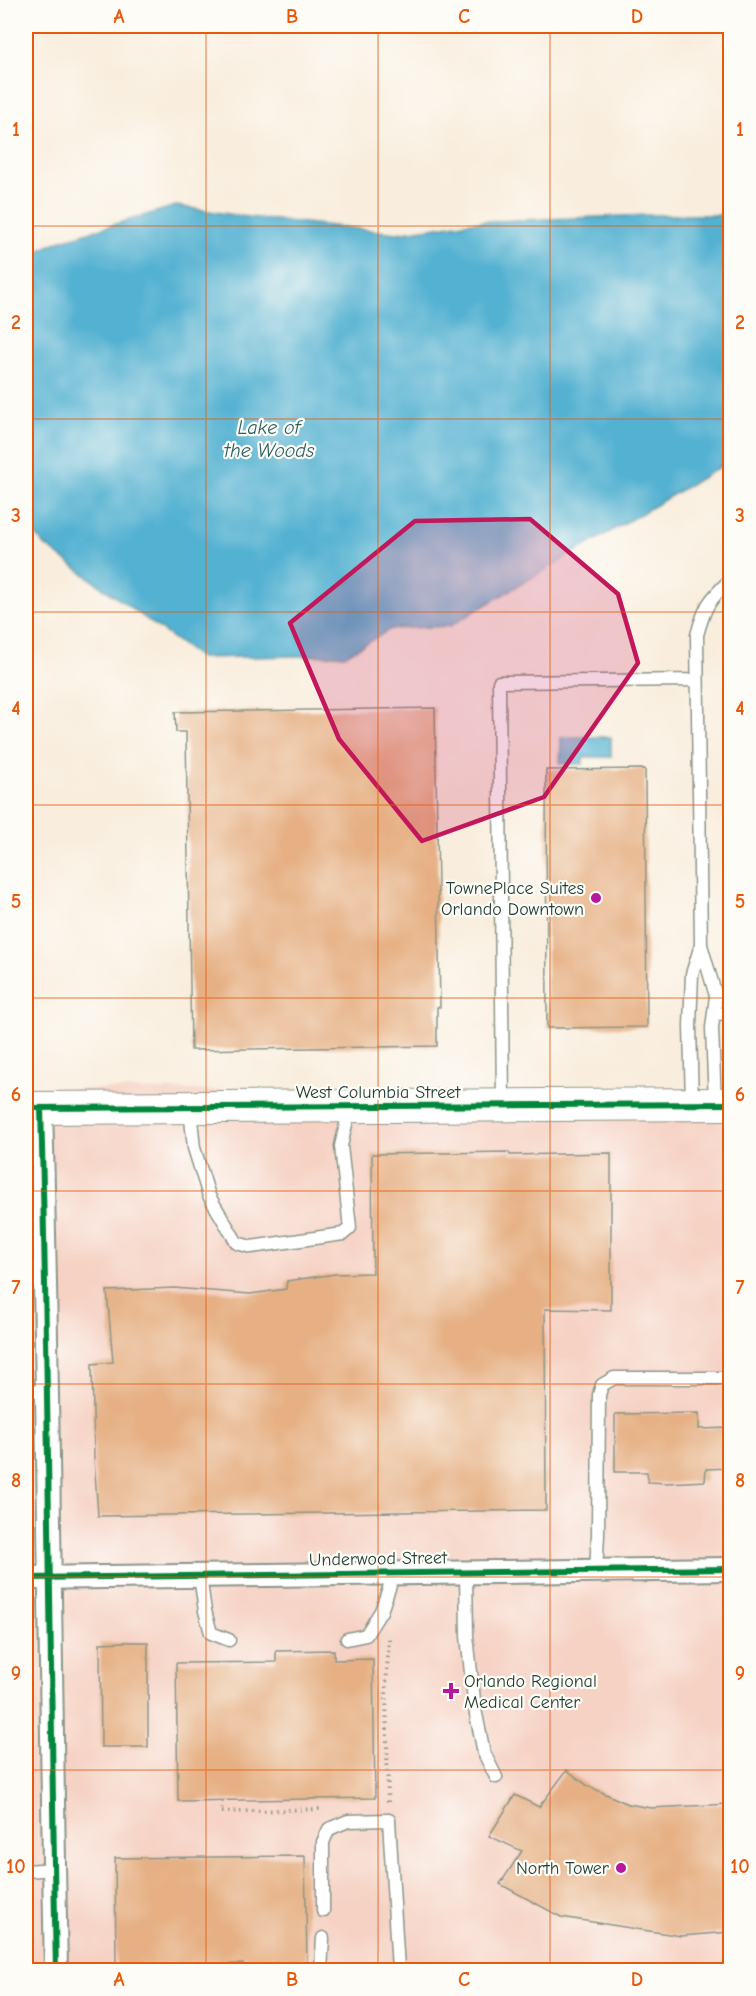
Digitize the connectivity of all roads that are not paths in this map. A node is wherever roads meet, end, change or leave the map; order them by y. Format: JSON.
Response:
{"nodes":[{"id":1,"x":730,"y":580,"type":"edge"},
{"id":2,"x":697,"y":680,"type":"junction"},
{"id":3,"x":700,"y":945,"type":"junction"},
{"id":4,"x":730,"y":1013,"type":"edge"},
{"id":5,"x":715,"y":1014,"type":"junction"},
{"id":6,"x":712,"y":1104,"type":"edge"},
{"id":7,"x":503,"y":1106,"type":"junction"},
{"id":8,"x":350,"y":1107,"type":"junction"},
{"id":9,"x":33,"y":1108,"type":"edge"},
{"id":10,"x":190,"y":1108,"type":"junction"},
{"id":11,"x":730,"y":1378,"type":"edge"},
{"id":12,"x":36,"y":1391,"type":"edge"},
{"id":13,"x":730,"y":1569,"type":"edge"},
{"id":14,"x":596,"y":1571,"type":"junction"},
{"id":15,"x":466,"y":1573,"type":"junction"},
{"id":16,"x":394,"y":1574,"type":"junction"},
{"id":17,"x":200,"y":1576,"type":"junction"},
{"id":18,"x":26,"y":1578,"type":"edge"},
{"id":19,"x":49,"y":1578,"type":"junction"},
{"id":20,"x":348,"y":1639,"type":"dead end"},
{"id":21,"x":229,"y":1640,"type":"dead end"},
{"id":22,"x":496,"y":1777,"type":"dead end"},
{"id":23,"x":54,"y":1869,"type":"junction"},
{"id":24,"x":26,"y":1871,"type":"edge"},
{"id":25,"x":323,"y":1911,"type":"dead end"},
{"id":26,"x":323,"y":1938,"type":"dead end"},
{"id":27,"x":56,"y":1971,"type":"edge"},
{"id":28,"x":321,"y":1971,"type":"edge"},
{"id":29,"x":399,"y":1971,"type":"edge"}],
"edges":[{"from":1,"to":2,"type":"lane"},
{"from":2,"to":3,"type":"lane"},
{"from":2,"to":7,"type":"lane"},
{"from":3,"to":5,"type":"lane"},
{"from":3,"to":6,"type":"lane"},
{"from":4,"to":5,"type":"lane"},
{"from":5,"to":6,"type":"lane"},
{"from":6,"to":7,"type":"street","name":"West Columbia Street"},
{"from":7,"to":8,"type":"street","name":"West Columbia Street"},
{"from":8,"to":10,"type":"street","name":"West Columbia Street"},
{"from":8,"to":10,"type":"lane"},
{"from":9,"to":10,"type":"street","name":"West Columbia Street"},
{"from":9,"to":12,"type":"street"},
{"from":11,"to":14,"type":"lane"},
{"from":12,"to":19,"type":"street"},
{"from":13,"to":14,"type":"street","name":"Underwood Street"},
{"from":14,"to":15,"type":"street","name":"Underwood Street"},
{"from":15,"to":16,"type":"street","name":"Underwood Street"},
{"from":15,"to":22,"type":"lane"},
{"from":16,"to":17,"type":"street","name":"Underwood Street"},
{"from":16,"to":20,"type":"lane"},
{"from":17,"to":19,"type":"street","name":"Underwood Street"},
{"from":17,"to":21,"type":"lane"},
{"from":18,"to":19,"type":"street","name":"Underwood Street"},
{"from":19,"to":23,"type":"street"},
{"from":23,"to":24,"type":"lane"},
{"from":23,"to":27,"type":"street"},
{"from":25,"to":29,"type":"lane"},
{"from":26,"to":28,"type":"lane"}]}
